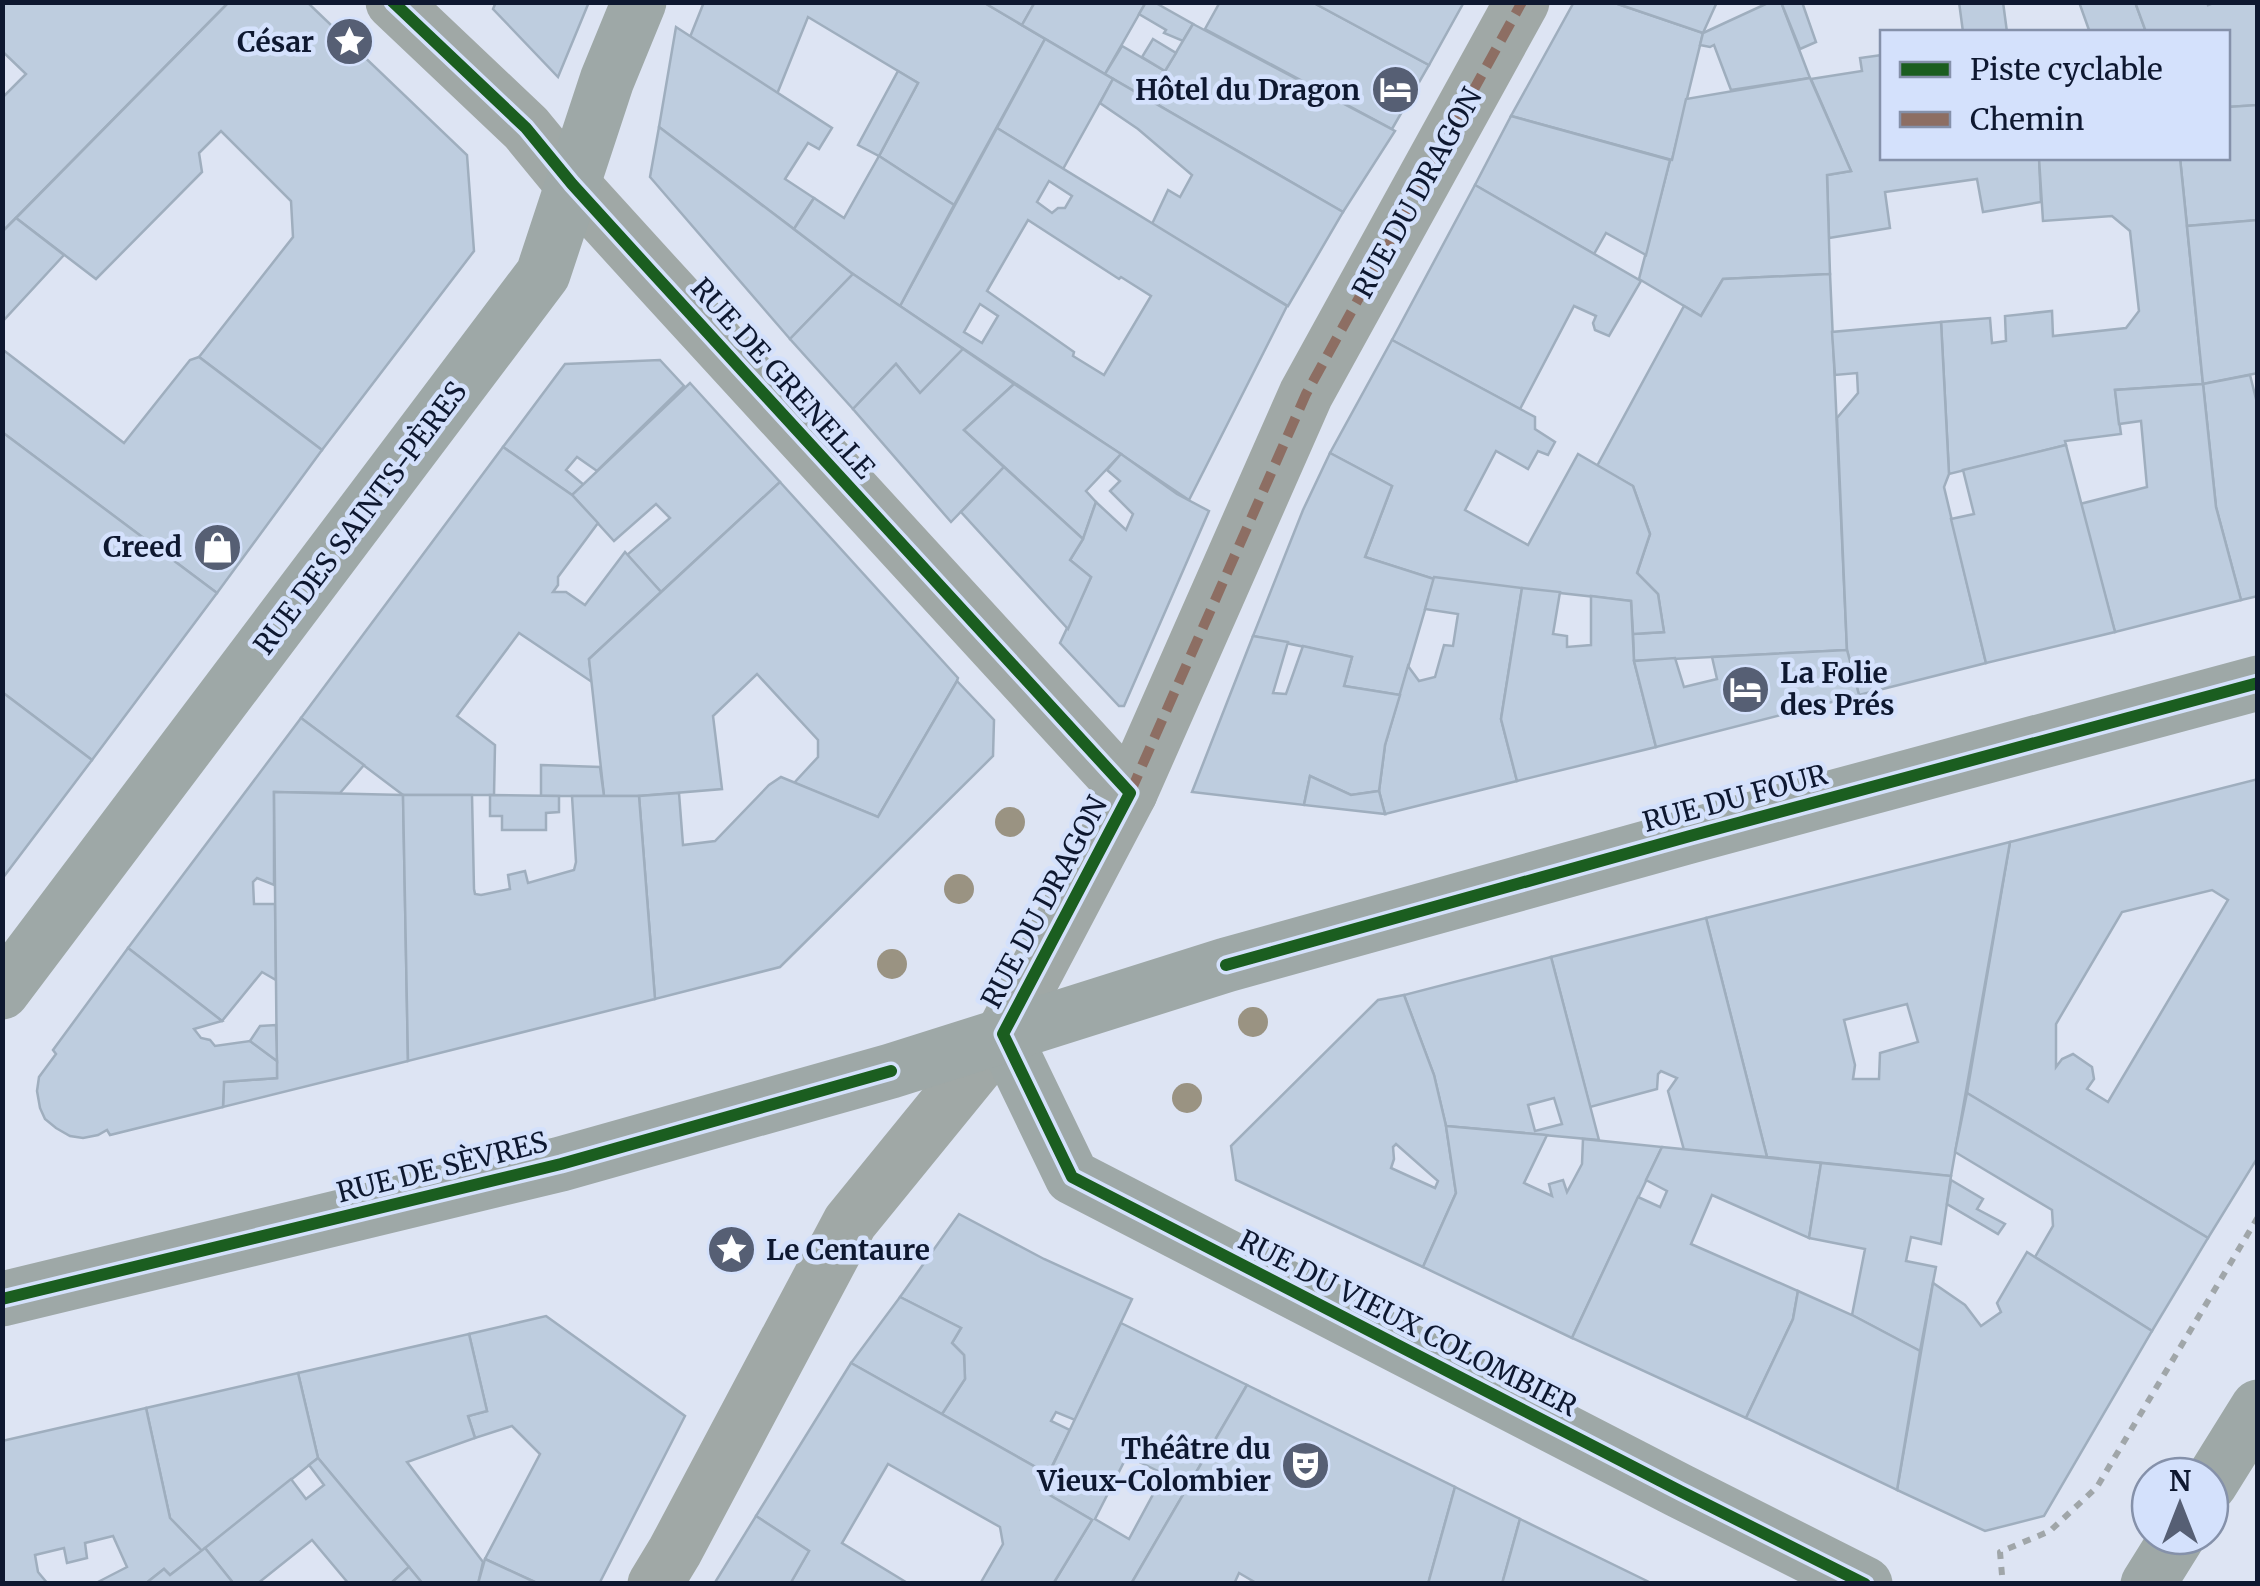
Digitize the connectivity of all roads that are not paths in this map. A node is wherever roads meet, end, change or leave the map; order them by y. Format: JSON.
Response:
{"nodes":[{"id":1,"x":392,"y":2,"type":"edge"},
{"id":2,"x":639,"y":2,"type":"edge"},
{"id":3,"x":1522,"y":2,"type":"edge"},
{"id":4,"x":572,"y":184,"type":"junction"},
{"id":5,"x":2258,"y":683,"type":"edge"},
{"id":6,"x":1130,"y":793,"type":"junction"},
{"id":7,"x":2,"y":992,"type":"edge"},
{"id":8,"x":1002,"y":1034,"type":"junction"},
{"id":9,"x":2,"y":1298,"type":"edge"},
{"id":10,"x":2258,"y":1406,"type":"edge"},
{"id":11,"x":2227,"y":1456,"type":"edge"},
{"id":12,"x":2166,"y":1556,"type":"edge"},
{"id":13,"x":654,"y":1584,"type":"edge"},
{"id":14,"x":1865,"y":1584,"type":"edge"},
{"id":15,"x":2148,"y":1584,"type":"edge"}],
"edges":[{"from":1,"to":4,"type":"street","name":"RUE DE GRENELLE"},
{"from":2,"to":4,"type":"street","name":"RUE DES SAINTS-PÈRES"},
{"from":3,"to":6,"type":"street","name":"RUE DU DRAGON"},
{"from":4,"to":6,"type":"street","name":"RUE DE GRENELLE"},
{"from":4,"to":7,"type":"street","name":"RUE DES SAINTS-PÈRES"},
{"from":5,"to":8,"type":"street","name":"RUE DU FOUR"},
{"from":6,"to":8,"type":"street","name":"RUE DU DRAGON"},
{"from":8,"to":9,"type":"street","name":"RUE DE SÈVRES"},
{"from":8,"to":13,"type":"street","name":"RUE DU DRAGON"},
{"from":8,"to":14,"type":"street","name":"RUE DU VIEUX COLOMBIER"},
{"from":10,"to":11,"type":"street"},
{"from":12,"to":15,"type":"street"}]}
